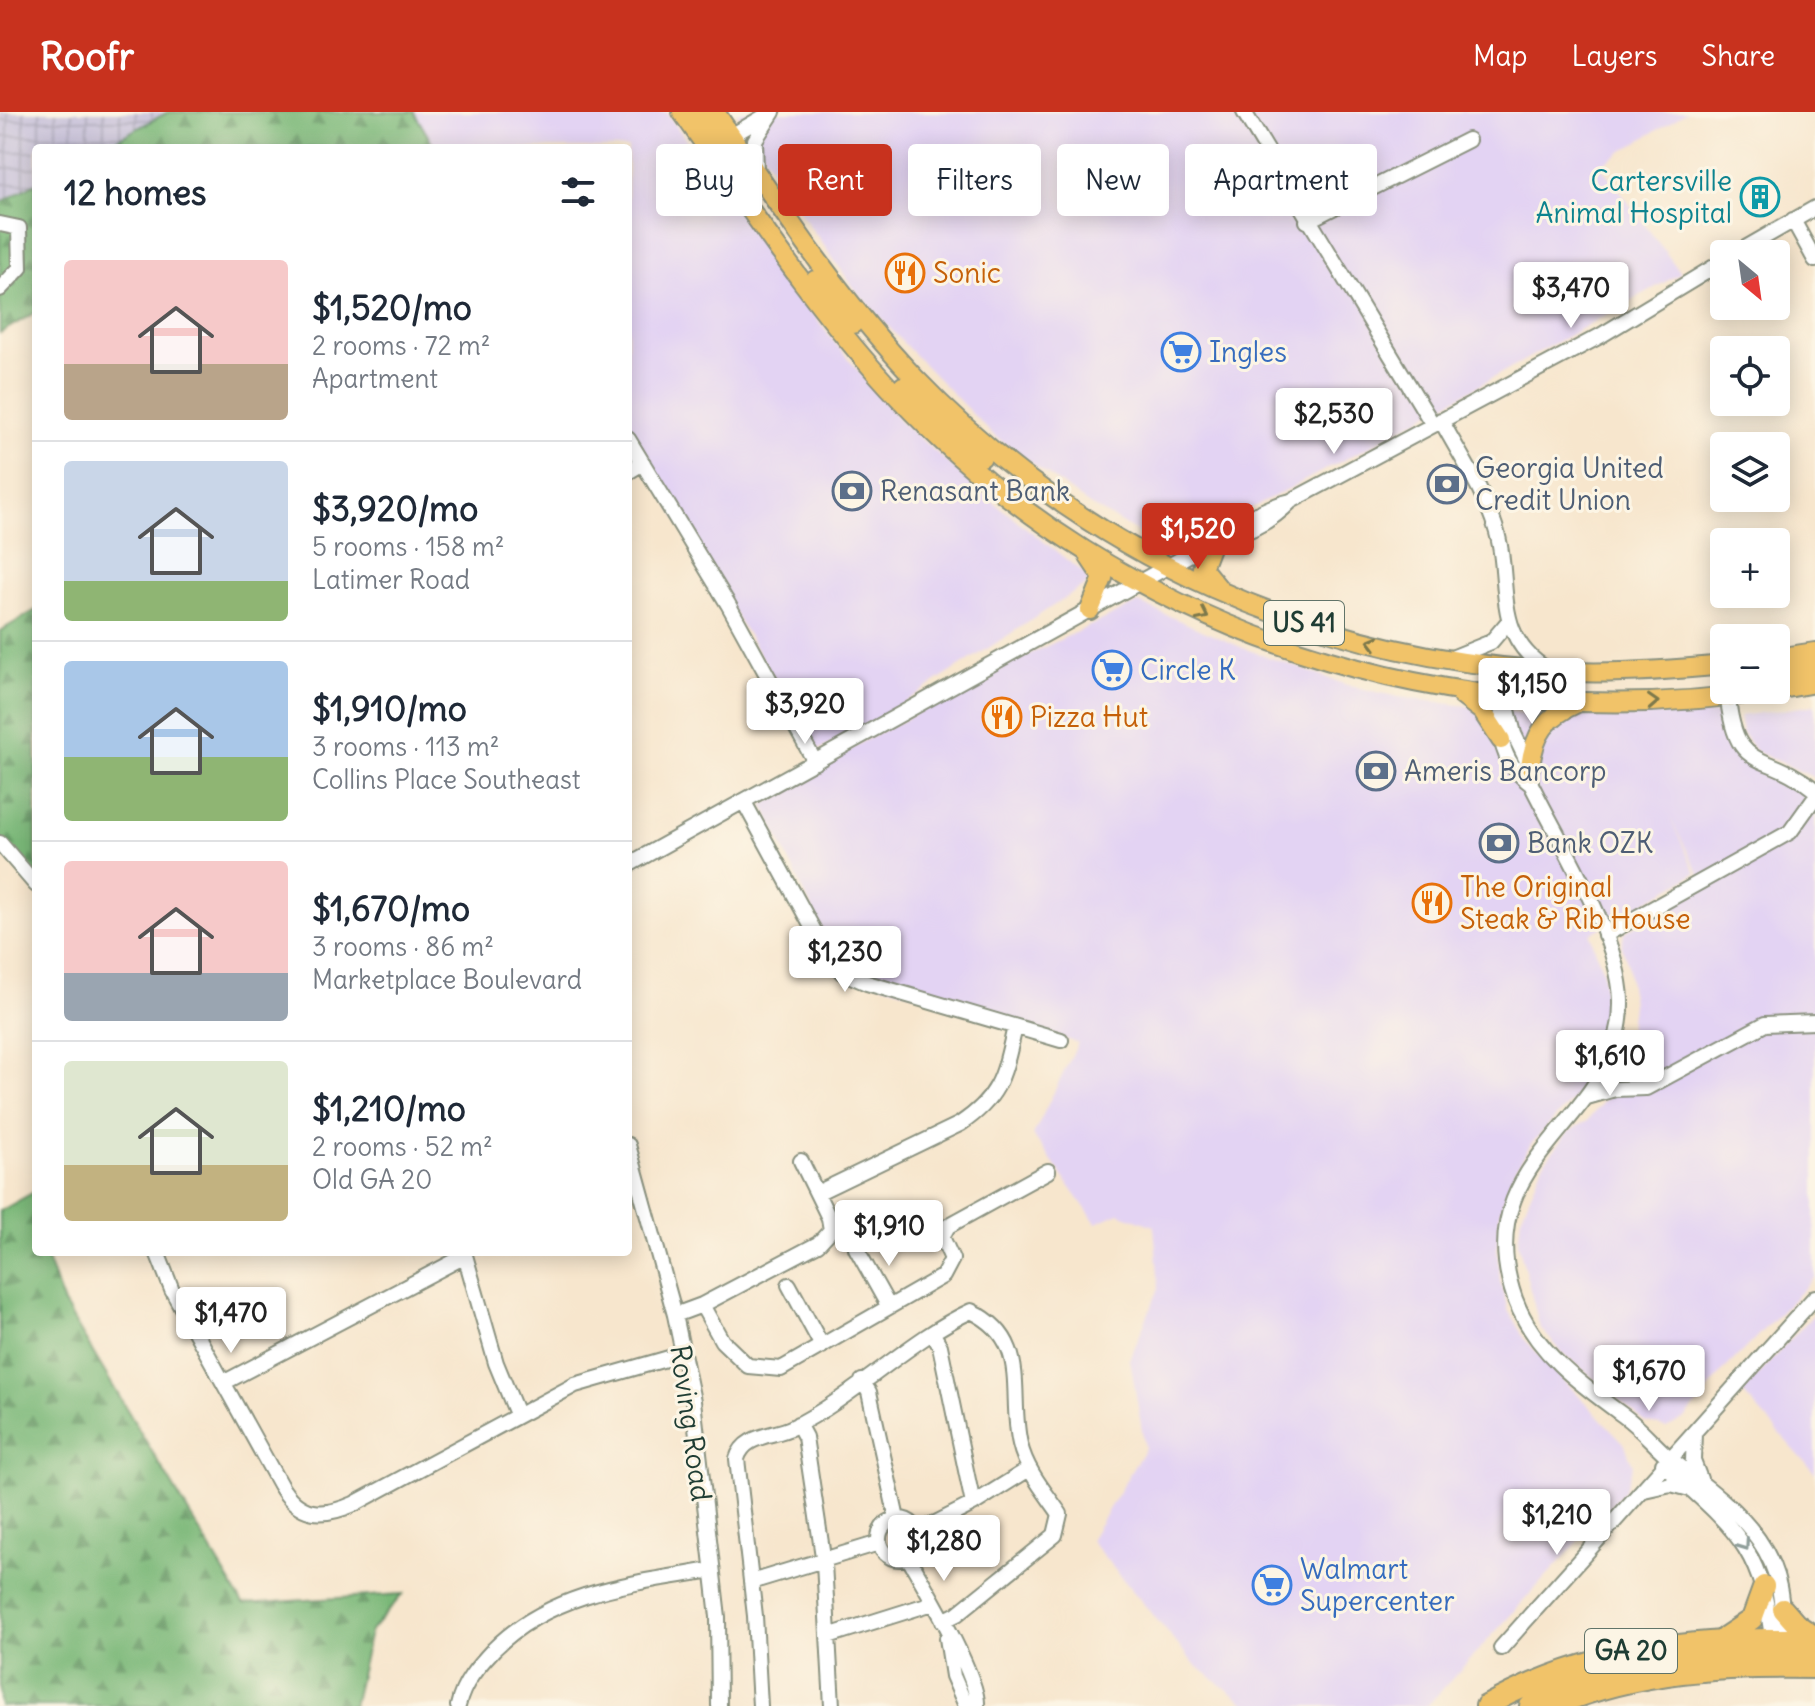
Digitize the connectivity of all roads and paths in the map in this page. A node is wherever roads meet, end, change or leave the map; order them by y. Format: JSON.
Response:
{"nodes":[{"id":1,"x":682,"y":112,"type":"edge"},
{"id":2,"x":699,"y":112,"type":"edge"},
{"id":3,"x":715,"y":112,"type":"edge"},
{"id":4,"x":772,"y":112,"type":"edge"},
{"id":5,"x":1244,"y":112,"type":"edge"},
{"id":6,"x":731,"y":136,"type":"junction"},
{"id":7,"x":1468,"y":140,"type":"dead end"},
{"id":8,"x":705,"y":144,"type":"edge"},
{"id":9,"x":737,"y":144,"type":"edge"},
{"id":10,"x":755,"y":144,"type":"edge"},
{"id":11,"x":762,"y":179,"type":"edge"},
{"id":12,"x":762,"y":206,"type":"edge"},
{"id":13,"x":1815,"y":208,"type":"edge"},
{"id":14,"x":757,"y":216,"type":"edge"},
{"id":15,"x":1793,"y":220,"type":"junction"},
{"id":16,"x":1307,"y":221,"type":"junction"},
{"id":17,"x":0,"y":224,"type":"edge"},
{"id":18,"x":1759,"y":240,"type":"edge"},
{"id":19,"x":1815,"y":260,"type":"edge"},
{"id":20,"x":1710,"y":270,"type":"edge"},
{"id":21,"x":0,"y":289,"type":"edge"},
{"id":22,"x":845,"y":338,"type":"junction"},
{"id":23,"x":904,"y":366,"type":"junction"},
{"id":24,"x":1437,"y":423,"type":"junction"},
{"id":25,"x":632,"y":445,"type":"edge"},
{"id":26,"x":643,"y":463,"type":"junction"},
{"id":27,"x":632,"y":470,"type":"edge"},
{"id":28,"x":1212,"y":542,"type":"junction"},
{"id":29,"x":1082,"y":549,"type":"junction"},
{"id":30,"x":1153,"y":575,"type":"junction"},
{"id":31,"x":1224,"y":595,"type":"junction"},
{"id":32,"x":1090,"y":610,"type":"junction"},
{"id":33,"x":1508,"y":622,"type":"junction"},
{"id":34,"x":1815,"y":652,"type":"edge"},
{"id":35,"x":1790,"y":656,"type":"edge"},
{"id":36,"x":1450,"y":658,"type":"junction"},
{"id":37,"x":1710,"y":666,"type":"edge"},
{"id":38,"x":1509,"y":667,"type":"junction"},
{"id":39,"x":1549,"y":670,"type":"junction"},
{"id":40,"x":1815,"y":670,"type":"edge"},
{"id":41,"x":1790,"y":673,"type":"edge"},
{"id":42,"x":1815,"y":683,"type":"edge"},
{"id":43,"x":1790,"y":687,"type":"edge"},
{"id":44,"x":1455,"y":691,"type":"junction"},
{"id":45,"x":1710,"y":695,"type":"edge"},
{"id":46,"x":1505,"y":698,"type":"junction"},
{"id":47,"x":1579,"y":703,"type":"junction"},
{"id":48,"x":1729,"y":704,"type":"edge"},
{"id":49,"x":1501,"y":740,"type":"junction"},
{"id":50,"x":815,"y":762,"type":"junction"},
{"id":51,"x":1530,"y":775,"type":"junction"},
{"id":52,"x":1815,"y":790,"type":"edge"},
{"id":53,"x":1815,"y":797,"type":"edge"},
{"id":54,"x":744,"y":802,"type":"junction"},
{"id":55,"x":0,"y":843,"type":"edge"},
{"id":56,"x":632,"y":863,"type":"edge"},
{"id":57,"x":32,"y":880,"type":"edge"},
{"id":58,"x":1605,"y":935,"type":"junction"},
{"id":59,"x":1815,"y":1022,"type":"edge"},
{"id":60,"x":1015,"y":1027,"type":"junction"},
{"id":61,"x":1061,"y":1040,"type":"dead end"},
{"id":62,"x":1609,"y":1063,"type":"junction"},
{"id":63,"x":1624,"y":1090,"type":"junction"},
{"id":64,"x":1587,"y":1097,"type":"junction"},
{"id":65,"x":632,"y":1159,"type":"edge"},
{"id":66,"x":801,"y":1161,"type":"dead end"},
{"id":67,"x":1048,"y":1171,"type":"dead end"},
{"id":68,"x":817,"y":1193,"type":"junction"},
{"id":69,"x":856,"y":1248,"type":"dead end"},
{"id":70,"x":159,"y":1256,"type":"edge"},
{"id":71,"x":460,"y":1256,"type":"edge"},
{"id":72,"x":465,"y":1256,"type":"edge"},
{"id":73,"x":789,"y":1285,"type":"dead end"},
{"id":74,"x":1815,"y":1297,"type":"edge"},
{"id":75,"x":702,"y":1305,"type":"junction"},
{"id":76,"x":889,"y":1307,"type":"junction"},
{"id":77,"x":675,"y":1315,"type":"junction"},
{"id":78,"x":933,"y":1334,"type":"junction"},
{"id":79,"x":822,"y":1346,"type":"junction"},
{"id":80,"x":683,"y":1354,"type":"junction"},
{"id":81,"x":862,"y":1381,"type":"junction"},
{"id":82,"x":225,"y":1382,"type":"junction"},
{"id":83,"x":517,"y":1414,"type":"junction"},
{"id":84,"x":798,"y":1424,"type":"junction"},
{"id":85,"x":1694,"y":1432,"type":"junction"},
{"id":86,"x":1668,"y":1462,"type":"junction"},
{"id":87,"x":1029,"y":1469,"type":"junction"},
{"id":88,"x":1697,"y":1486,"type":"junction"},
{"id":89,"x":1642,"y":1491,"type":"junction"},
{"id":90,"x":973,"y":1504,"type":"junction"},
{"id":91,"x":897,"y":1519,"type":"junction"},
{"id":92,"x":918,"y":1532,"type":"junction"},
{"id":93,"x":879,"y":1543,"type":"junction"},
{"id":94,"x":908,"y":1557,"type":"junction"},
{"id":95,"x":824,"y":1563,"type":"junction"},
{"id":96,"x":712,"y":1570,"type":"junction"},
{"id":97,"x":751,"y":1582,"type":"junction"},
{"id":98,"x":1764,"y":1586,"type":"junction"},
{"id":99,"x":933,"y":1603,"type":"junction"},
{"id":100,"x":1783,"y":1609,"type":"junction"},
{"id":101,"x":944,"y":1624,"type":"junction"},
{"id":102,"x":828,"y":1636,"type":"junction"},
{"id":103,"x":1815,"y":1638,"type":"edge"},
{"id":104,"x":1716,"y":1640,"type":"junction"},
{"id":105,"x":1501,"y":1648,"type":"dead end"},
{"id":106,"x":1776,"y":1651,"type":"junction"},
{"id":107,"x":1815,"y":1654,"type":"edge"},
{"id":108,"x":1815,"y":1668,"type":"edge"},
{"id":109,"x":973,"y":1705,"type":"edge"},
{"id":110,"x":458,"y":1706,"type":"edge"},
{"id":111,"x":719,"y":1706,"type":"edge"},
{"id":112,"x":760,"y":1706,"type":"edge"},
{"id":113,"x":832,"y":1706,"type":"edge"},
{"id":114,"x":1486,"y":1706,"type":"edge"},
{"id":115,"x":1530,"y":1706,"type":"edge"},
{"id":116,"x":1553,"y":1706,"type":"edge"}],
"edges":[{"from":1,"to":8,"type":"main road","number":"US 41"},
{"from":2,"to":6,"type":"main road"},
{"from":3,"to":6,"type":"main road","number":"US 41"},
{"from":4,"to":6,"type":"street"},
{"from":4,"to":10,"type":"street"},
{"from":5,"to":16,"type":"street"},
{"from":6,"to":9,"type":"main road","number":"US 41"},
{"from":7,"to":16,"type":"street"},
{"from":11,"to":23,"type":"main road","number":"US 41"},
{"from":12,"to":23,"type":"main road"},
{"from":13,"to":15,"type":"street"},
{"from":14,"to":22,"type":"main road","number":"US 41"},
{"from":15,"to":18,"type":"street"},
{"from":15,"to":19,"type":"street"},
{"from":16,"to":24,"type":"street"},
{"from":17,"to":21,"type":"street"},
{"from":20,"to":24,"type":"street"},
{"from":22,"to":29,"type":"main road","number":"US 41"},
{"from":22,"to":30,"type":"main road"},
{"from":23,"to":30,"type":"main road","number":"US 41"},
{"from":24,"to":28,"type":"street"},
{"from":24,"to":33,"type":"street"},
{"from":25,"to":26,"type":"street"},
{"from":26,"to":27,"type":"street"},
{"from":26,"to":50,"type":"street"},
{"from":28,"to":30,"type":"street"},
{"from":28,"to":31,"type":"main road"},
{"from":29,"to":30,"type":"main road","number":"US 41"},
{"from":29,"to":32,"type":"main road"},
{"from":30,"to":31,"type":"main road","number":"US 41"},
{"from":30,"to":32,"type":"street"},
{"from":30,"to":44,"type":"main road","number":"US 41","one_way":true},
{"from":36,"to":31,"type":"main road","number":"US 41","one_way":true},
{"from":32,"to":50,"type":"street"},
{"from":33,"to":36,"type":"street"},
{"from":33,"to":39,"type":"street"},
{"from":34,"to":35,"type":"main road"},
{"from":36,"to":38,"type":"main road","number":"US 41"},
{"from":37,"to":39,"type":"main road","number":"US 41"},
{"from":38,"to":39,"type":"main road","number":"US 41"},
{"from":38,"to":46,"type":"street"},
{"from":40,"to":41,"type":"main road"},
{"from":42,"to":43,"type":"main road","number":"US 41"},
{"from":44,"to":46,"type":"main road","number":"US 41"},
{"from":44,"to":49,"type":"main road"},
{"from":47,"to":45,"type":"main road","number":"US 41","one_way":true},
{"from":46,"to":47,"type":"main road","number":"US 41"},
{"from":46,"to":49,"type":"street"},
{"from":46,"to":51,"type":"street"},
{"from":47,"to":51,"type":"main road"},
{"from":48,"to":52,"type":"street"},
{"from":49,"to":51,"type":"street"},
{"from":50,"to":54,"type":"street"},
{"from":51,"to":58,"type":"street"},
{"from":53,"to":58,"type":"street"},
{"from":54,"to":56,"type":"street"},
{"from":54,"to":60,"type":"street"},
{"from":55,"to":57,"type":"street"},
{"from":58,"to":62,"type":"street"},
{"from":59,"to":63,"type":"street"},
{"from":60,"to":61,"type":"street"},
{"from":60,"to":68,"type":"street"},
{"from":62,"to":63,"type":"street"},
{"from":62,"to":64,"type":"street"},
{"from":63,"to":64,"type":"street"},
{"from":64,"to":86,"type":"street"},
{"from":65,"to":77,"type":"street","name":"Roving Road"},
{"from":66,"to":68,"type":"street"},
{"from":67,"to":76,"type":"street"},
{"from":68,"to":75,"type":"street"},
{"from":69,"to":76,"type":"street"},
{"from":70,"to":82,"type":"street"},
{"from":71,"to":82,"type":"street"},
{"from":72,"to":83,"type":"street"},
{"from":73,"to":79,"type":"street"},
{"from":74,"to":85,"type":"street"},
{"from":75,"to":77,"type":"street"},
{"from":75,"to":79,"type":"street"},
{"from":76,"to":79,"type":"street"},
{"from":77,"to":80,"type":"street","name":"Roving Road"},
{"from":78,"to":81,"type":"street"},
{"from":78,"to":87,"type":"street"},
{"from":78,"to":90,"type":"street"},
{"from":80,"to":83,"type":"street"},
{"from":80,"to":96,"type":"street","name":"Roving Road"},
{"from":81,"to":84,"type":"street"},
{"from":81,"to":91,"type":"street"},
{"from":82,"to":83,"type":"street"},
{"from":84,"to":95,"type":"street"},
{"from":84,"to":97,"type":"street"},
{"from":85,"to":86,"type":"street"},
{"from":85,"to":88,"type":"street"},
{"from":86,"to":88,"type":"street"},
{"from":86,"to":89,"type":"street"},
{"from":87,"to":90,"type":"street"},
{"from":87,"to":101,"type":"street"},
{"from":88,"to":89,"type":"street"},
{"from":88,"to":98,"type":"street","one_way":true},
{"from":88,"to":100,"type":"street"},
{"from":89,"to":105,"type":"street"},
{"from":90,"to":92,"type":"street"},
{"from":91,"to":92,"type":"street"},
{"from":91,"to":93,"type":"street"},
{"from":92,"to":94,"type":"street"},
{"from":93,"to":94,"type":"street"},
{"from":93,"to":95,"type":"street"},
{"from":94,"to":99,"type":"street"},
{"from":95,"to":97,"type":"street"},
{"from":95,"to":102,"type":"street"},
{"from":96,"to":110,"type":"street"},
{"from":96,"to":111,"type":"street","name":"Roving Road"},
{"from":97,"to":112,"type":"street"},
{"from":98,"to":104,"type":"highway"},
{"from":98,"to":106,"type":"street"},
{"from":99,"to":101,"type":"street"},
{"from":99,"to":102,"type":"street"},
{"from":100,"to":103,"type":"highway"},
{"from":100,"to":106,"type":"street"},
{"from":101,"to":109,"type":"street"},
{"from":101,"to":109,"type":"street"},
{"from":102,"to":113,"type":"street"},
{"from":103,"to":106,"type":"highway","number":"GA 20"},
{"from":104,"to":106,"type":"highway","number":"GA 20"},
{"from":104,"to":114,"type":"highway","number":"GA 20"},
{"from":106,"to":107,"type":"highway"},
{"from":106,"to":108,"type":"highway","number":"GA 20"},
{"from":106,"to":115,"type":"highway"},
{"from":106,"to":116,"type":"highway","number":"GA 20"}]}
